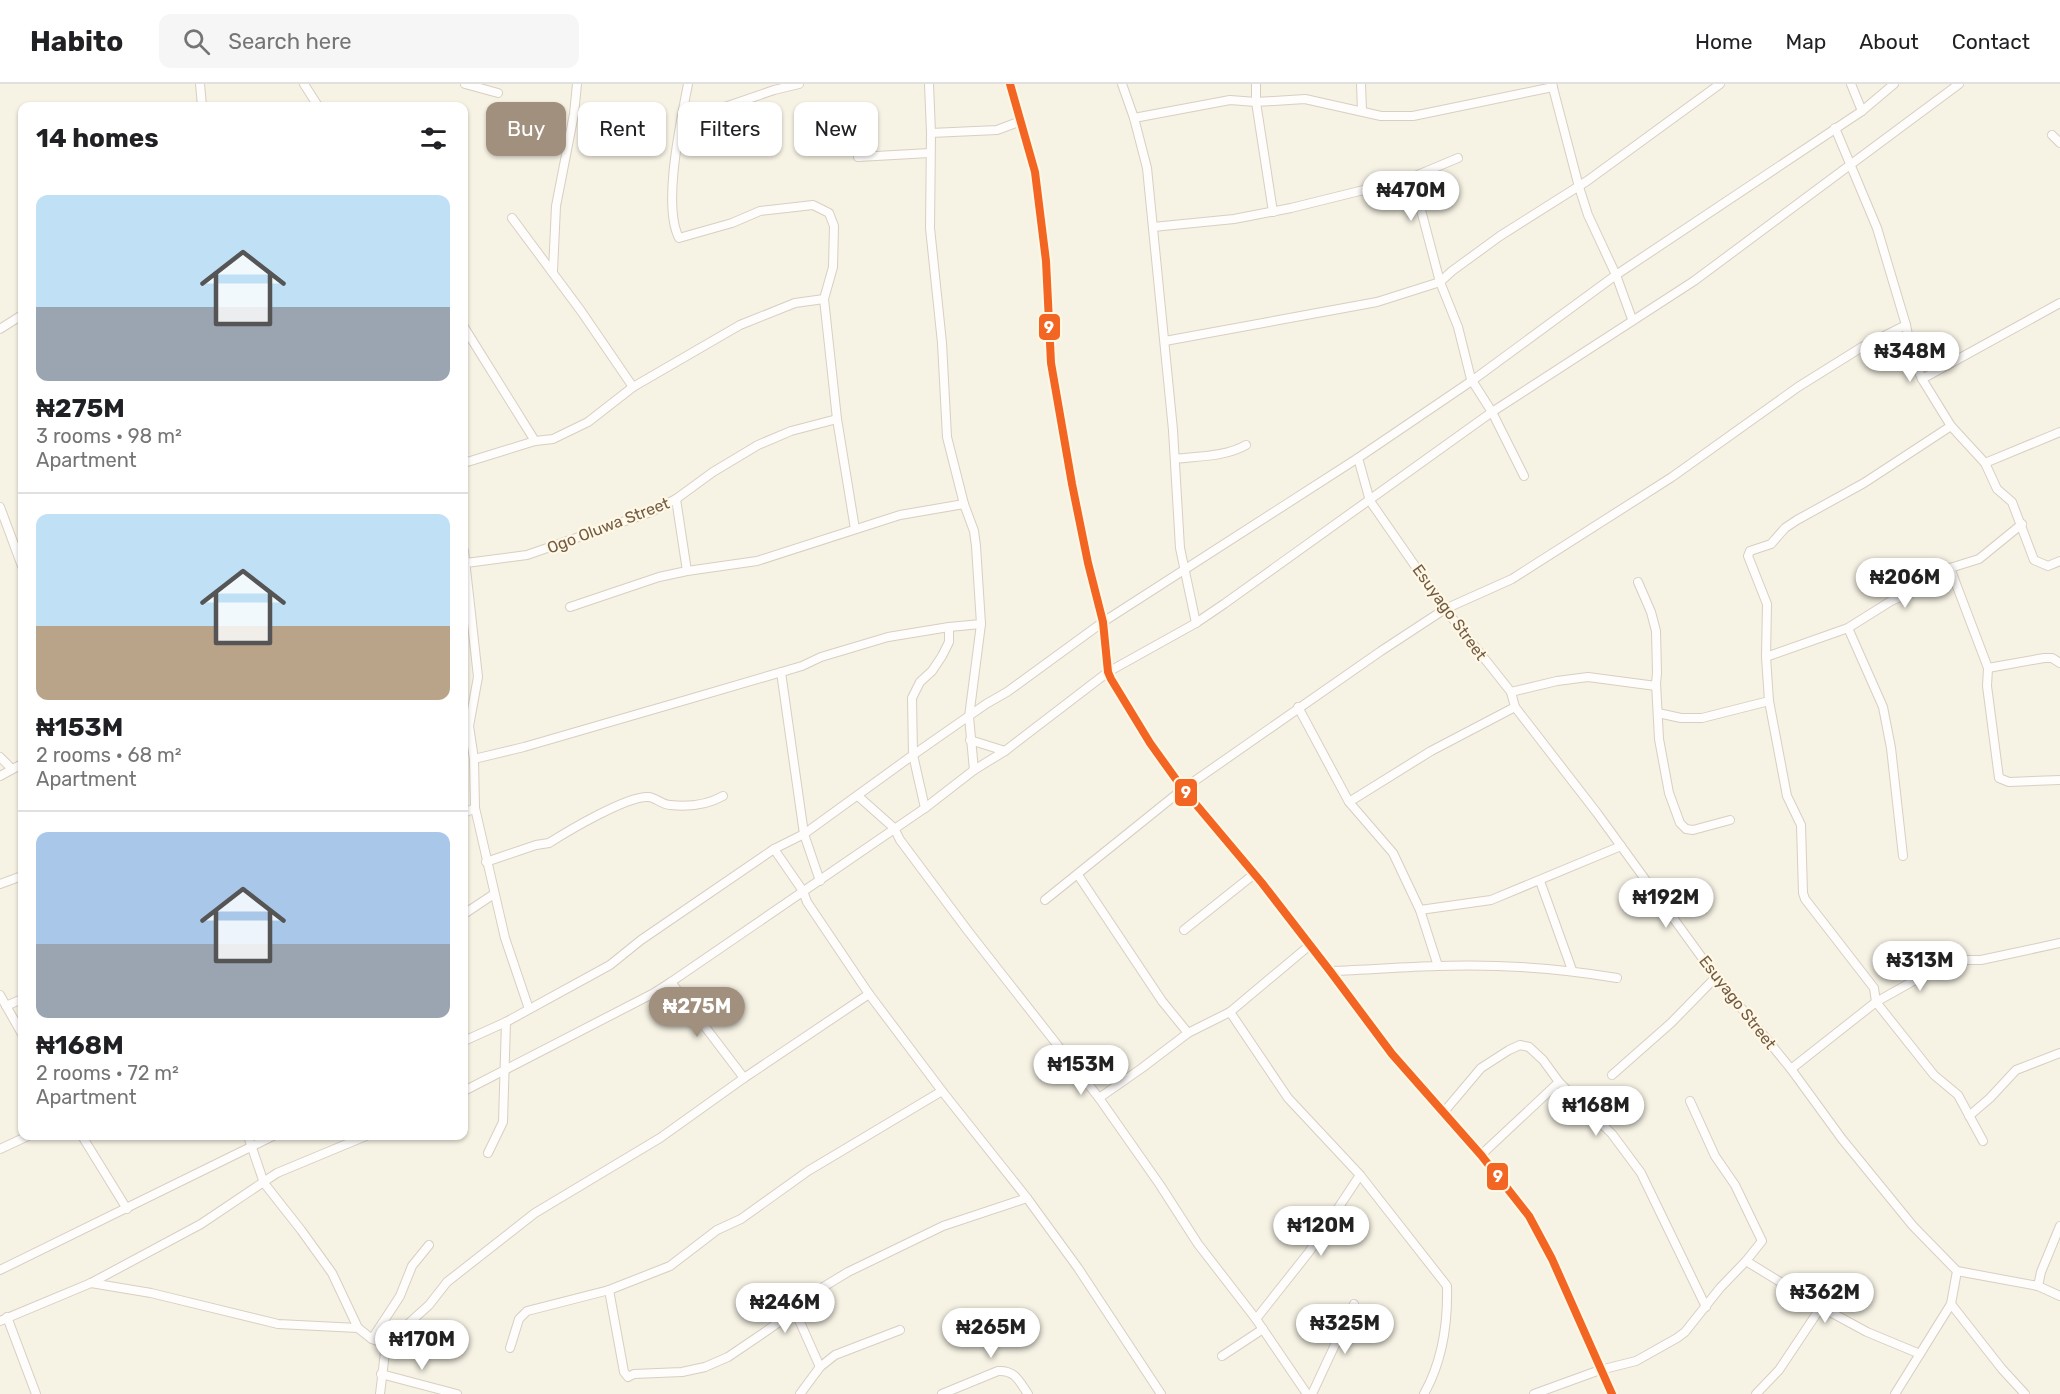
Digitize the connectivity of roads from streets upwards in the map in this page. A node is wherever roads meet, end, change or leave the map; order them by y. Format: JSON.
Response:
{"nodes":[{"id":1,"x":200,"y":84,"type":"edge"},
{"id":2,"x":304,"y":84,"type":"edge"},
{"id":3,"x":465,"y":84,"type":"edge"},
{"id":4,"x":577,"y":84,"type":"edge"},
{"id":5,"x":688,"y":84,"type":"edge"},
{"id":6,"x":799,"y":84,"type":"edge"},
{"id":7,"x":929,"y":84,"type":"edge"},
{"id":8,"x":1010,"y":84,"type":"edge"},
{"id":9,"x":1122,"y":84,"type":"edge"},
{"id":10,"x":1256,"y":84,"type":"edge"},
{"id":11,"x":1361,"y":84,"type":"edge"},
{"id":12,"x":1720,"y":84,"type":"edge"},
{"id":13,"x":1851,"y":84,"type":"edge"},
{"id":14,"x":1894,"y":84,"type":"edge"},
{"id":15,"x":1959,"y":84,"type":"edge"},
{"id":16,"x":1547,"y":86,"type":"edge"},
{"id":17,"x":498,"y":93,"type":"dead end"},
{"id":18,"x":202,"y":102,"type":"edge"},
{"id":19,"x":315,"y":102,"type":"edge"},
{"id":20,"x":685,"y":102,"type":"edge"},
{"id":21,"x":739,"y":102,"type":"edge"},
{"id":22,"x":1256,"y":102,"type":"junction"},
{"id":23,"x":1362,"y":111,"type":"junction"},
{"id":24,"x":1862,"y":111,"type":"junction"},
{"id":25,"x":1134,"y":118,"type":"junction"},
{"id":26,"x":1021,"y":121,"type":"junction"},
{"id":27,"x":1835,"y":128,"type":"junction"},
{"id":28,"x":931,"y":133,"type":"junction"},
{"id":29,"x":2052,"y":135,"type":"dead end"},
{"id":30,"x":2060,"y":143,"type":"edge"},
{"id":31,"x":678,"y":147,"type":"edge"},
{"id":32,"x":930,"y":153,"type":"junction"},
{"id":33,"x":878,"y":155,"type":"edge"},
{"id":34,"x":1458,"y":158,"type":"dead end"},
{"id":35,"x":1850,"y":165,"type":"junction"},
{"id":36,"x":1408,"y":179,"type":"junction"},
{"id":37,"x":1579,"y":187,"type":"junction"},
{"id":38,"x":1273,"y":212,"type":"junction"},
{"id":39,"x":512,"y":219,"type":"dead end"},
{"id":40,"x":1153,"y":227,"type":"junction"},
{"id":41,"x":553,"y":271,"type":"junction"},
{"id":42,"x":1616,"y":275,"type":"junction"},
{"id":43,"x":1440,"y":282,"type":"junction"},
{"id":44,"x":824,"y":299,"type":"junction"},
{"id":45,"x":2060,"y":303,"type":"edge"},
{"id":46,"x":18,"y":318,"type":"edge"},
{"id":47,"x":1632,"y":319,"type":"junction"},
{"id":48,"x":1906,"y":325,"type":"junction"},
{"id":49,"x":0,"y":329,"type":"edge"},
{"id":50,"x":468,"y":333,"type":"edge"},
{"id":51,"x":1165,"y":341,"type":"junction"},
{"id":52,"x":1922,"y":379,"type":"junction"},
{"id":53,"x":1473,"y":380,"type":"junction"},
{"id":54,"x":633,"y":387,"type":"junction"},
{"id":55,"x":1492,"y":412,"type":"junction"},
{"id":56,"x":837,"y":419,"type":"junction"},
{"id":57,"x":1951,"y":426,"type":"junction"},
{"id":58,"x":2060,"y":432,"type":"edge"},
{"id":59,"x":535,"y":441,"type":"junction"},
{"id":60,"x":1246,"y":445,"type":"dead end"},
{"id":61,"x":1358,"y":458,"type":"junction"},
{"id":62,"x":1175,"y":459,"type":"junction"},
{"id":63,"x":468,"y":462,"type":"edge"},
{"id":64,"x":1985,"y":463,"type":"junction"},
{"id":65,"x":1524,"y":476,"type":"dead end"},
{"id":66,"x":676,"y":499,"type":"junction"},
{"id":67,"x":1370,"y":501,"type":"junction"},
{"id":68,"x":964,"y":504,"type":"junction"},
{"id":69,"x":0,"y":507,"type":"edge"},
{"id":70,"x":2022,"y":524,"type":"junction"},
{"id":71,"x":855,"y":529,"type":"junction"},
{"id":72,"x":18,"y":555,"type":"edge"},
{"id":73,"x":2060,"y":561,"type":"edge"},
{"id":74,"x":468,"y":563,"type":"edge"},
{"id":75,"x":1950,"y":568,"type":"junction"},
{"id":76,"x":1183,"y":569,"type":"junction"},
{"id":77,"x":687,"y":571,"type":"junction"},
{"id":78,"x":468,"y":582,"type":"edge"},
{"id":79,"x":1638,"y":582,"type":"dead end"},
{"id":80,"x":570,"y":607,"type":"dead end"},
{"id":81,"x":1446,"y":609,"type":"junction"},
{"id":82,"x":1103,"y":622,"type":"junction"},
{"id":83,"x":1196,"y":623,"type":"junction"},
{"id":84,"x":981,"y":624,"type":"junction"},
{"id":85,"x":949,"y":627,"type":"junction"},
{"id":86,"x":1848,"y":628,"type":"junction"},
{"id":87,"x":1766,"y":657,"type":"junction"},
{"id":88,"x":2060,"y":663,"type":"edge"},
{"id":89,"x":1988,"y":668,"type":"junction"},
{"id":90,"x":781,"y":672,"type":"junction"},
{"id":91,"x":1108,"y":672,"type":"junction"},
{"id":92,"x":1656,"y":686,"type":"junction"},
{"id":93,"x":1511,"y":692,"type":"junction"},
{"id":94,"x":1769,"y":701,"type":"junction"},
{"id":95,"x":1298,"y":707,"type":"junction"},
{"id":96,"x":1515,"y":707,"type":"junction"},
{"id":97,"x":1658,"y":713,"type":"junction"},
{"id":98,"x":969,"y":717,"type":"junction"},
{"id":99,"x":970,"y":740,"type":"junction"},
{"id":100,"x":1005,"y":752,"type":"junction"},
{"id":101,"x":914,"y":755,"type":"junction"},
{"id":102,"x":0,"y":757,"type":"edge"},
{"id":103,"x":474,"y":759,"type":"junction"},
{"id":104,"x":18,"y":766,"type":"edge"},
{"id":105,"x":12,"y":769,"type":"junction"},
{"id":106,"x":974,"y":770,"type":"junction"},
{"id":107,"x":0,"y":776,"type":"edge"},
{"id":108,"x":2060,"y":780,"type":"edge"},
{"id":109,"x":1183,"y":789,"type":"junction"},
{"id":110,"x":723,"y":796,"type":"dead end"},
{"id":111,"x":858,"y":796,"type":"junction"},
{"id":112,"x":1349,"y":802,"type":"junction"},
{"id":113,"x":475,"y":808,"type":"junction"},
{"id":114,"x":925,"y":808,"type":"junction"},
{"id":115,"x":468,"y":811,"type":"edge"},
{"id":116,"x":1730,"y":820,"type":"dead end"},
{"id":117,"x":894,"y":828,"type":"junction"},
{"id":118,"x":804,"y":834,"type":"junction"},
{"id":119,"x":1620,"y":846,"type":"junction"},
{"id":120,"x":774,"y":849,"type":"junction"},
{"id":121,"x":1904,"y":856,"type":"dead end"},
{"id":122,"x":486,"y":862,"type":"junction"},
{"id":123,"x":1078,"y":875,"type":"junction"},
{"id":124,"x":1253,"y":875,"type":"junction"},
{"id":125,"x":18,"y":877,"type":"edge"},
{"id":126,"x":820,"y":881,"type":"junction"},
{"id":127,"x":1540,"y":881,"type":"junction"},
{"id":128,"x":0,"y":884,"type":"edge"},
{"id":129,"x":803,"y":891,"type":"junction"},
{"id":130,"x":494,"y":894,"type":"junction"},
{"id":131,"x":1044,"y":900,"type":"dead end"},
{"id":132,"x":1420,"y":909,"type":"junction"},
{"id":133,"x":468,"y":911,"type":"edge"},
{"id":134,"x":1184,"y":930,"type":"dead end"},
{"id":135,"x":2060,"y":943,"type":"edge"},
{"id":136,"x":1310,"y":945,"type":"junction"},
{"id":137,"x":1438,"y":966,"type":"junction"},
{"id":138,"x":1572,"y":970,"type":"junction"},
{"id":139,"x":1330,"y":971,"type":"junction"},
{"id":140,"x":1716,"y":976,"type":"junction"},
{"id":141,"x":1617,"y":978,"type":"dead end"},
{"id":142,"x":671,"y":982,"type":"junction"},
{"id":143,"x":869,"y":994,"type":"junction"},
{"id":144,"x":0,"y":995,"type":"edge"},
{"id":145,"x":18,"y":1001,"type":"edge"},
{"id":146,"x":1876,"y":1002,"type":"junction"},
{"id":147,"x":6,"y":1006,"type":"junction"},
{"id":148,"x":529,"y":1009,"type":"junction"},
{"id":149,"x":1230,"y":1012,"type":"junction"},
{"id":150,"x":506,"y":1022,"type":"junction"},
{"id":151,"x":18,"y":1027,"type":"edge"},
{"id":152,"x":1188,"y":1033,"type":"junction"},
{"id":153,"x":468,"y":1039,"type":"edge"},
{"id":154,"x":2060,"y":1053,"type":"edge"},
{"id":155,"x":1791,"y":1069,"type":"junction"},
{"id":156,"x":505,"y":1071,"type":"junction"},
{"id":157,"x":1612,"y":1075,"type":"dead end"},
{"id":158,"x":744,"y":1078,"type":"junction"},
{"id":159,"x":1559,"y":1082,"type":"junction"},
{"id":160,"x":468,"y":1089,"type":"edge"},
{"id":161,"x":942,"y":1091,"type":"junction"},
{"id":162,"x":1099,"y":1098,"type":"junction"},
{"id":163,"x":1690,"y":1101,"type":"dead end"},
{"id":164,"x":1443,"y":1113,"type":"junction"},
{"id":165,"x":1969,"y":1116,"type":"junction"},
{"id":166,"x":19,"y":1140,"type":"edge"},
{"id":167,"x":85,"y":1140,"type":"edge"},
{"id":168,"x":249,"y":1140,"type":"edge"},
{"id":169,"x":265,"y":1140,"type":"edge"},
{"id":170,"x":356,"y":1140,"type":"edge"},
{"id":171,"x":1983,"y":1141,"type":"dead end"},
{"id":172,"x":251,"y":1147,"type":"junction"},
{"id":173,"x":0,"y":1149,"type":"edge"},
{"id":174,"x":488,"y":1153,"type":"dead end"},
{"id":175,"x":1481,"y":1155,"type":"junction"},
{"id":176,"x":1360,"y":1176,"type":"junction"},
{"id":177,"x":264,"y":1183,"type":"junction"},
{"id":178,"x":1027,"y":1198,"type":"junction"},
{"id":179,"x":128,"y":1209,"type":"junction"},
{"id":180,"x":2060,"y":1226,"type":"edge"},
{"id":181,"x":429,"y":1245,"type":"dead end"},
{"id":182,"x":1746,"y":1261,"type":"junction"},
{"id":183,"x":0,"y":1270,"type":"edge"},
{"id":184,"x":1957,"y":1271,"type":"junction"},
{"id":185,"x":91,"y":1283,"type":"junction"},
{"id":186,"x":2038,"y":1286,"type":"junction"},
{"id":187,"x":609,"y":1290,"type":"junction"},
{"id":188,"x":2060,"y":1296,"type":"edge"},
{"id":189,"x":1951,"y":1304,"type":"junction"},
{"id":190,"x":1354,"y":1305,"type":"dead end"},
{"id":191,"x":1706,"y":1307,"type":"junction"},
{"id":192,"x":1821,"y":1307,"type":"junction"},
{"id":193,"x":795,"y":1311,"type":"junction"},
{"id":194,"x":4,"y":1319,"type":"edge"},
{"id":195,"x":1256,"y":1319,"type":"junction"},
{"id":196,"x":358,"y":1328,"type":"junction"},
{"id":197,"x":1263,"y":1329,"type":"junction"},
{"id":198,"x":900,"y":1330,"type":"dead end"},
{"id":199,"x":372,"y":1339,"type":"junction"},
{"id":200,"x":386,"y":1344,"type":"junction"},
{"id":201,"x":510,"y":1348,"type":"dead end"},
{"id":202,"x":1920,"y":1354,"type":"junction"},
{"id":203,"x":1222,"y":1356,"type":"dead end"},
{"id":204,"x":820,"y":1367,"type":"junction"},
{"id":205,"x":1600,"y":1370,"type":"junction"},
{"id":206,"x":381,"y":1374,"type":"junction"},
{"id":207,"x":36,"y":1394,"type":"edge"},
{"id":208,"x":380,"y":1394,"type":"edge"},
{"id":209,"x":457,"y":1394,"type":"edge"},
{"id":210,"x":800,"y":1394,"type":"edge"},
{"id":211,"x":942,"y":1394,"type":"edge"},
{"id":212,"x":1028,"y":1394,"type":"edge"},
{"id":213,"x":1161,"y":1394,"type":"edge"},
{"id":214,"x":1307,"y":1394,"type":"edge"},
{"id":215,"x":1312,"y":1394,"type":"edge"},
{"id":216,"x":1424,"y":1394,"type":"edge"},
{"id":217,"x":1534,"y":1394,"type":"edge"},
{"id":218,"x":1612,"y":1394,"type":"edge"},
{"id":219,"x":1756,"y":1394,"type":"edge"},
{"id":220,"x":1895,"y":1394,"type":"edge"},
{"id":221,"x":2025,"y":1394,"type":"edge"}],
"edges":[{"from":1,"to":18,"type":"street"},
{"from":2,"to":19,"type":"street"},
{"from":3,"to":17,"type":"street"},
{"from":4,"to":41,"type":"street"},
{"from":5,"to":20,"type":"street"},
{"from":6,"to":21,"type":"street"},
{"from":7,"to":28,"type":"street"},
{"from":8,"to":26,"type":"street"},
{"from":9,"to":25,"type":"street"},
{"from":10,"to":22,"type":"street"},
{"from":11,"to":23,"type":"street"},
{"from":12,"to":37,"type":"street"},
{"from":13,"to":24,"type":"street"},
{"from":14,"to":24,"type":"street"},
{"from":15,"to":35,"type":"street"},
{"from":16,"to":23,"type":"street"},
{"from":16,"to":37,"type":"street"},
{"from":22,"to":23,"type":"street"},
{"from":22,"to":25,"type":"street"},
{"from":22,"to":38,"type":"street"},
{"from":24,"to":27,"type":"street"},
{"from":25,"to":40,"type":"street"},
{"from":26,"to":28,"type":"street"},
{"from":26,"to":82,"type":"street"},
{"from":27,"to":35,"type":"street"},
{"from":27,"to":42,"type":"street"},
{"from":28,"to":32,"type":"street"},
{"from":29,"to":30,"type":"street"},
{"from":31,"to":44,"type":"street"},
{"from":32,"to":33,"type":"street"},
{"from":32,"to":68,"type":"street"},
{"from":34,"to":36,"type":"street"},
{"from":35,"to":47,"type":"street"},
{"from":35,"to":48,"type":"street"},
{"from":36,"to":38,"type":"street"},
{"from":36,"to":43,"type":"street"},
{"from":37,"to":42,"type":"street"},
{"from":37,"to":43,"type":"street"},
{"from":38,"to":40,"type":"street"},
{"from":39,"to":41,"type":"street"},
{"from":40,"to":51,"type":"street"},
{"from":41,"to":54,"type":"street"},
{"from":42,"to":47,"type":"street"},
{"from":42,"to":53,"type":"street"},
{"from":43,"to":51,"type":"street"},
{"from":43,"to":53,"type":"street"},
{"from":44,"to":54,"type":"street"},
{"from":44,"to":56,"type":"street"},
{"from":45,"to":52,"type":"street"},
{"from":46,"to":49,"type":"street"},
{"from":47,"to":55,"type":"street"},
{"from":48,"to":52,"type":"street"},
{"from":48,"to":81,"type":"street"},
{"from":50,"to":59,"type":"street"},
{"from":51,"to":62,"type":"street"},
{"from":52,"to":57,"type":"street"},
{"from":53,"to":55,"type":"street"},
{"from":53,"to":61,"type":"street"},
{"from":54,"to":59,"type":"street"},
{"from":55,"to":65,"type":"street"},
{"from":55,"to":67,"type":"street"},
{"from":56,"to":66,"type":"street","name":"Ogo Oluwa Street"},
{"from":56,"to":71,"type":"street"},
{"from":57,"to":64,"type":"street"},
{"from":57,"to":87,"type":"street"},
{"from":58,"to":64,"type":"street"},
{"from":59,"to":63,"type":"street"},
{"from":60,"to":62,"type":"street"},
{"from":61,"to":67,"type":"street","name":"Esuyago Street"},
{"from":61,"to":76,"type":"street"},
{"from":62,"to":76,"type":"street"},
{"from":64,"to":70,"type":"street"},
{"from":66,"to":74,"type":"street","name":"Ogo Oluwa Street"},
{"from":66,"to":77,"type":"street"},
{"from":67,"to":81,"type":"street","name":"Esuyago Street"},
{"from":67,"to":83,"type":"street"},
{"from":68,"to":71,"type":"street"},
{"from":68,"to":84,"type":"street"},
{"from":69,"to":72,"type":"street"},
{"from":70,"to":73,"type":"street"},
{"from":70,"to":75,"type":"street"},
{"from":71,"to":77,"type":"street"},
{"from":75,"to":86,"type":"street"},
{"from":75,"to":89,"type":"street"},
{"from":76,"to":82,"type":"street"},
{"from":76,"to":83,"type":"street"},
{"from":77,"to":80,"type":"street"},
{"from":78,"to":103,"type":"street"},
{"from":79,"to":92,"type":"street"},
{"from":81,"to":93,"type":"street","name":"Esuyago Street"},
{"from":81,"to":95,"type":"street"},
{"from":82,"to":91,"type":"street"},
{"from":82,"to":98,"type":"street"},
{"from":83,"to":91,"type":"street"},
{"from":84,"to":85,"type":"street"},
{"from":84,"to":98,"type":"street"},
{"from":85,"to":90,"type":"street"},
{"from":85,"to":101,"type":"street"},
{"from":86,"to":87,"type":"street"},
{"from":86,"to":121,"type":"street"},
{"from":87,"to":94,"type":"street"},
{"from":88,"to":89,"type":"street"},
{"from":89,"to":108,"type":"street"},
{"from":90,"to":103,"type":"street"},
{"from":90,"to":118,"type":"street"},
{"from":91,"to":100,"type":"street"},
{"from":91,"to":109,"type":"street"},
{"from":92,"to":93,"type":"street"},
{"from":92,"to":97,"type":"street"},
{"from":93,"to":96,"type":"street","name":"Esuyago Street"},
{"from":94,"to":97,"type":"street"},
{"from":94,"to":146,"type":"street"},
{"from":95,"to":109,"type":"street"},
{"from":95,"to":112,"type":"street"},
{"from":96,"to":112,"type":"street"},
{"from":96,"to":119,"type":"street","name":"Esuyago Street"},
{"from":97,"to":116,"type":"street"},
{"from":98,"to":99,"type":"street"},
{"from":98,"to":101,"type":"street"},
{"from":99,"to":100,"type":"street"},
{"from":99,"to":106,"type":"street"},
{"from":100,"to":106,"type":"street"},
{"from":101,"to":111,"type":"street"},
{"from":101,"to":114,"type":"street"},
{"from":102,"to":105,"type":"street"},
{"from":103,"to":113,"type":"street"},
{"from":104,"to":105,"type":"street"},
{"from":105,"to":107,"type":"street"},
{"from":106,"to":114,"type":"street"},
{"from":109,"to":123,"type":"street"},
{"from":109,"to":124,"type":"street"},
{"from":110,"to":122,"type":"street"},
{"from":111,"to":117,"type":"street"},
{"from":111,"to":118,"type":"street"},
{"from":112,"to":132,"type":"street"},
{"from":113,"to":115,"type":"street"},
{"from":113,"to":122,"type":"street"},
{"from":114,"to":117,"type":"street"},
{"from":117,"to":126,"type":"street"},
{"from":117,"to":162,"type":"street"},
{"from":118,"to":120,"type":"street"},
{"from":118,"to":126,"type":"street"},
{"from":119,"to":127,"type":"street"},
{"from":119,"to":140,"type":"street","name":"Esuyago Street"},
{"from":120,"to":129,"type":"street"},
{"from":120,"to":148,"type":"street"},
{"from":122,"to":130,"type":"street"},
{"from":123,"to":131,"type":"street"},
{"from":123,"to":152,"type":"street"},
{"from":124,"to":134,"type":"street"},
{"from":124,"to":136,"type":"street"},
{"from":125,"to":128,"type":"street"},
{"from":126,"to":129,"type":"street"},
{"from":127,"to":132,"type":"street"},
{"from":127,"to":138,"type":"street"},
{"from":129,"to":142,"type":"street"},
{"from":129,"to":143,"type":"street"},
{"from":130,"to":133,"type":"street"},
{"from":130,"to":148,"type":"street"},
{"from":132,"to":137,"type":"street"},
{"from":135,"to":146,"type":"street"},
{"from":136,"to":139,"type":"street"},
{"from":136,"to":149,"type":"street"},
{"from":137,"to":138,"type":"street"},
{"from":137,"to":139,"type":"street"},
{"from":138,"to":141,"type":"street"},
{"from":139,"to":164,"type":"street"},
{"from":140,"to":155,"type":"street","name":"Esuyago Street"},
{"from":140,"to":157,"type":"street"},
{"from":142,"to":156,"type":"street"},
{"from":142,"to":158,"type":"street"},
{"from":143,"to":158,"type":"street"},
{"from":143,"to":161,"type":"street"},
{"from":144,"to":147,"type":"street"},
{"from":145,"to":147,"type":"street"},
{"from":146,"to":155,"type":"street"},
{"from":146,"to":165,"type":"street"},
{"from":147,"to":151,"type":"street"},
{"from":148,"to":150,"type":"street"},
{"from":149,"to":152,"type":"street"},
{"from":149,"to":176,"type":"street"},
{"from":150,"to":153,"type":"street"},
{"from":150,"to":156,"type":"street"},
{"from":152,"to":162,"type":"street"},
{"from":154,"to":165,"type":"street"},
{"from":155,"to":184,"type":"street","name":"Esuyago Street"},
{"from":156,"to":160,"type":"street"},
{"from":156,"to":174,"type":"street"},
{"from":158,"to":200,"type":"street"},
{"from":159,"to":164,"type":"street"},
{"from":159,"to":175,"type":"street"},
{"from":159,"to":191,"type":"street"},
{"from":161,"to":178,"type":"street"},
{"from":161,"to":187,"type":"street"},
{"from":162,"to":195,"type":"street"},
{"from":163,"to":182,"type":"street"},
{"from":164,"to":175,"type":"street"},
{"from":165,"to":171,"type":"street"},
{"from":166,"to":173,"type":"street"},
{"from":167,"to":179,"type":"street"},
{"from":168,"to":172,"type":"street"},
{"from":169,"to":172,"type":"street"},
{"from":170,"to":177,"type":"street"},
{"from":172,"to":177,"type":"street"},
{"from":172,"to":179,"type":"street"},
{"from":175,"to":205,"type":"street"},
{"from":176,"to":195,"type":"street"},
{"from":176,"to":216,"type":"street"},
{"from":177,"to":185,"type":"street"},
{"from":177,"to":196,"type":"street"},
{"from":178,"to":193,"type":"street"},
{"from":178,"to":213,"type":"street"},
{"from":179,"to":183,"type":"street"},
{"from":180,"to":186,"type":"street"},
{"from":181,"to":199,"type":"street"},
{"from":182,"to":191,"type":"street"},
{"from":182,"to":192,"type":"street"},
{"from":184,"to":186,"type":"street"},
{"from":184,"to":189,"type":"street"},
{"from":185,"to":194,"type":"street"},
{"from":185,"to":196,"type":"street"},
{"from":186,"to":188,"type":"street"},
{"from":187,"to":193,"type":"street"},
{"from":187,"to":201,"type":"street"},
{"from":189,"to":202,"type":"street"},
{"from":189,"to":221,"type":"street"},
{"from":190,"to":215,"type":"street"},
{"from":191,"to":205,"type":"street"},
{"from":192,"to":202,"type":"street"},
{"from":192,"to":219,"type":"street"},
{"from":193,"to":204,"type":"street"},
{"from":194,"to":207,"type":"street"},
{"from":195,"to":197,"type":"street"},
{"from":196,"to":199,"type":"street"},
{"from":197,"to":203,"type":"street"},
{"from":197,"to":214,"type":"street"},
{"from":198,"to":204,"type":"street"},
{"from":199,"to":200,"type":"street"},
{"from":200,"to":206,"type":"street"},
{"from":202,"to":220,"type":"street"},
{"from":204,"to":210,"type":"street"},
{"from":205,"to":217,"type":"street"},
{"from":205,"to":218,"type":"street"},
{"from":206,"to":208,"type":"street"},
{"from":206,"to":209,"type":"street"},
{"from":211,"to":212,"type":"street"}]}
